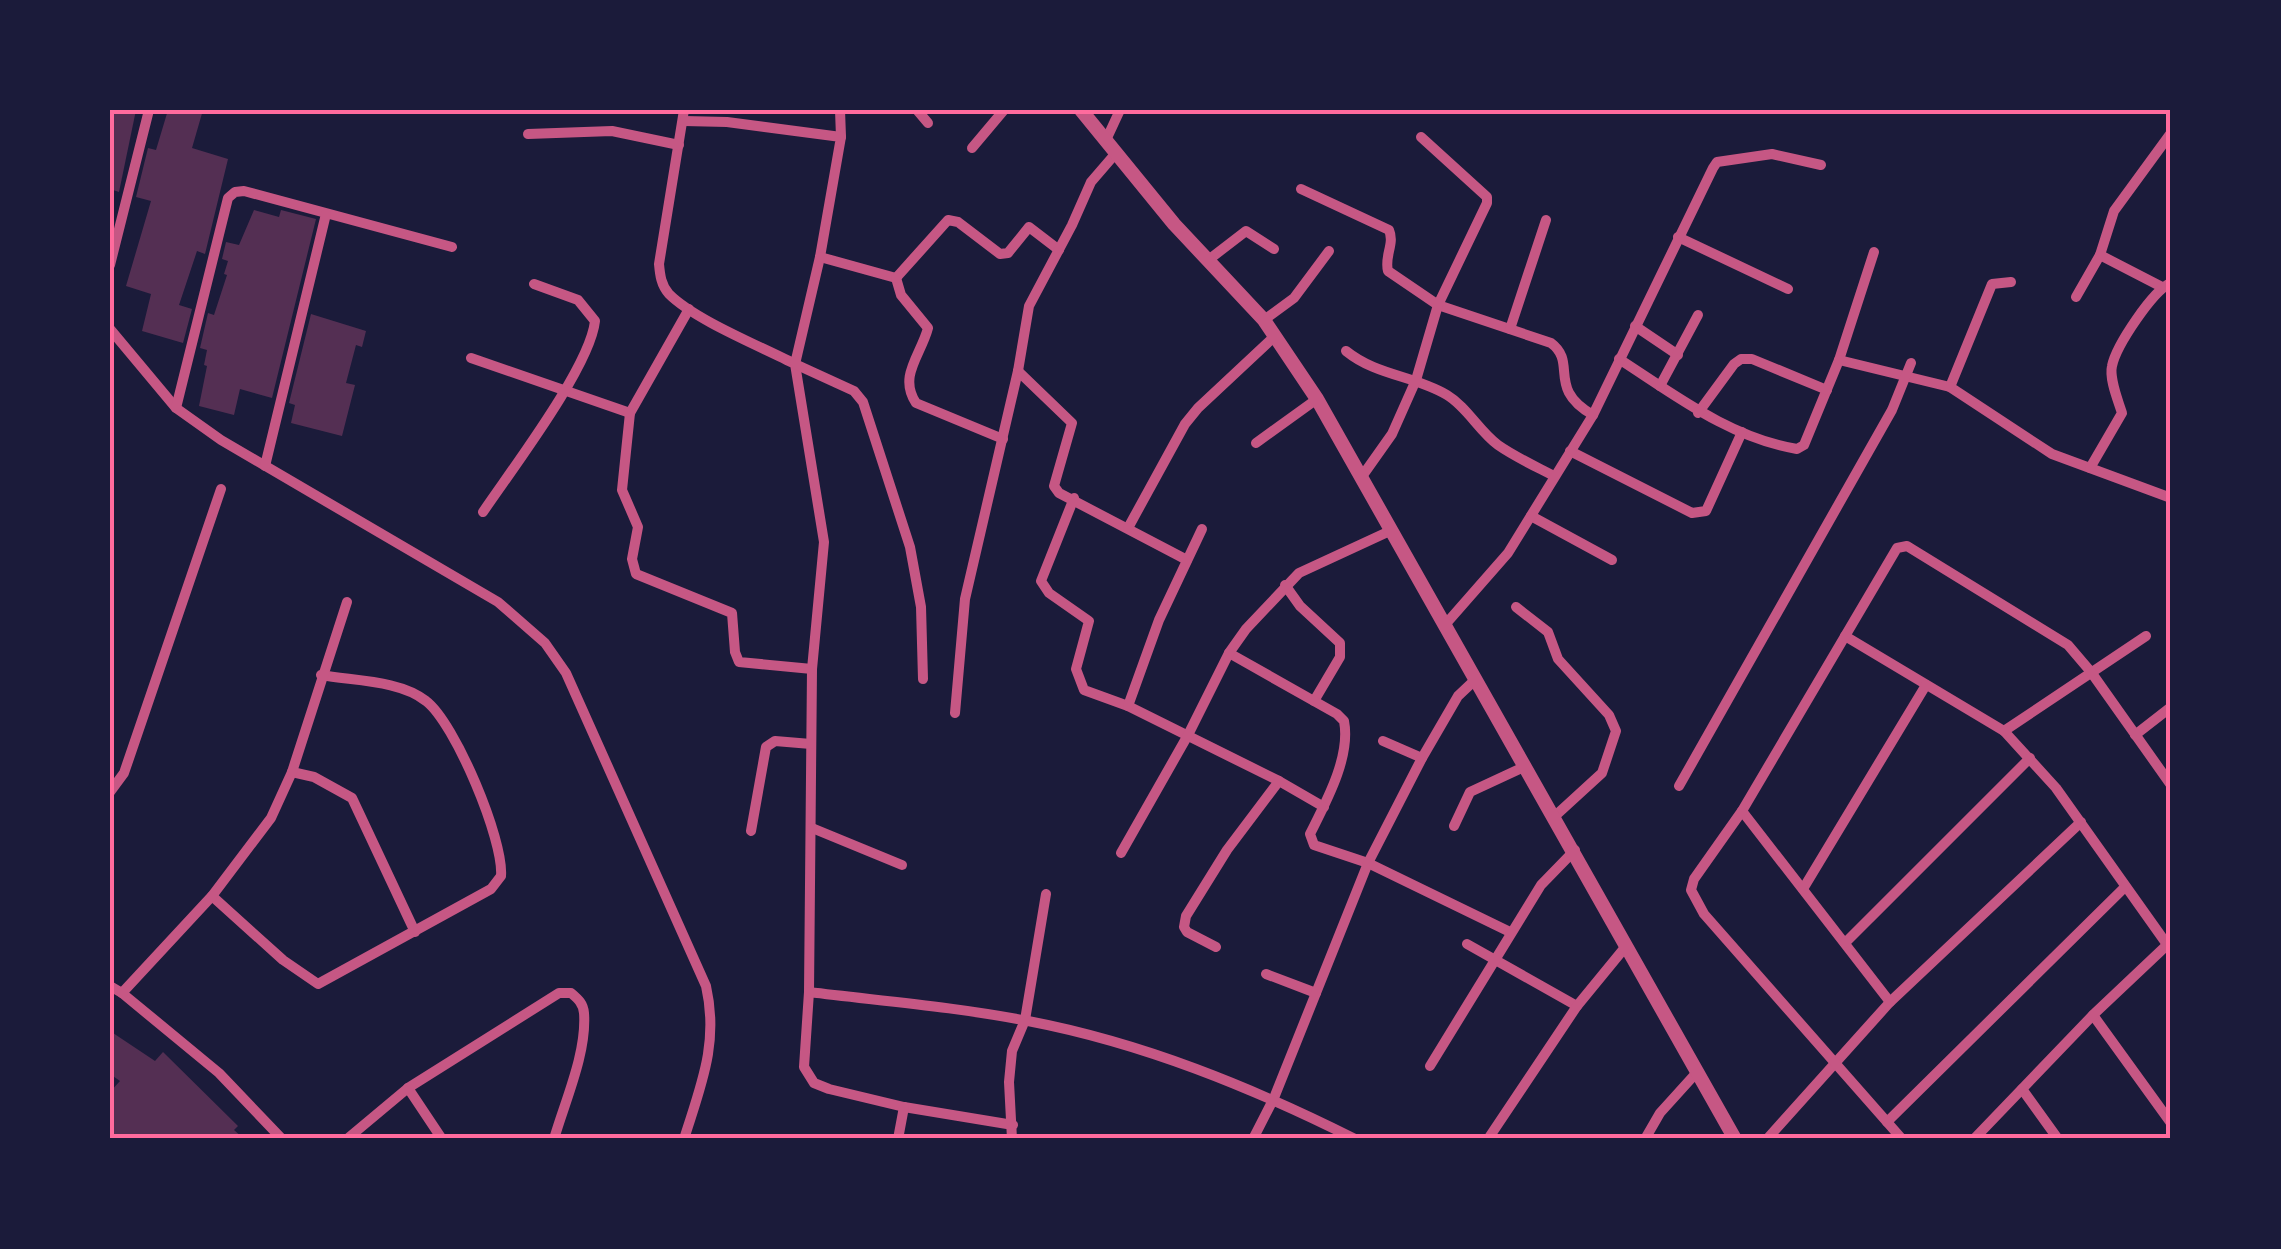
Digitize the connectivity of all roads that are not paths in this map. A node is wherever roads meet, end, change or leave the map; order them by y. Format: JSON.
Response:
{"nodes":[{"id":1,"x":149,"y":110,"type":"edge"},
{"id":2,"x":840,"y":110,"type":"edge"},
{"id":3,"x":917,"y":110,"type":"edge"},
{"id":4,"x":1004,"y":110,"type":"edge"},
{"id":5,"x":1081,"y":110,"type":"edge"},
{"id":6,"x":1120,"y":110,"type":"edge"},
{"id":7,"x":684,"y":115,"type":"edge"},
{"id":8,"x":928,"y":123,"type":"dead end"},
{"id":9,"x":2171,"y":133,"type":"edge"},
{"id":10,"x":528,"y":134,"type":"dead end"},
{"id":11,"x":841,"y":137,"type":"junction"},
{"id":12,"x":1421,"y":137,"type":"dead end"},
{"id":13,"x":1106,"y":138,"type":"junction"},
{"id":14,"x":680,"y":144,"type":"junction"},
{"id":15,"x":972,"y":148,"type":"dead end"},
{"id":16,"x":1116,"y":153,"type":"junction"},
{"id":17,"x":1821,"y":165,"type":"dead end"},
{"id":18,"x":1301,"y":188,"type":"dead end"},
{"id":19,"x":326,"y":214,"type":"junction"},
{"id":20,"x":1546,"y":220,"type":"dead end"},
{"id":21,"x":1678,"y":236,"type":"junction"},
{"id":22,"x":452,"y":247,"type":"dead end"},
{"id":23,"x":1274,"y":249,"type":"dead end"},
{"id":24,"x":1059,"y":250,"type":"junction"},
{"id":25,"x":1329,"y":251,"type":"dead end"},
{"id":26,"x":1874,"y":252,"type":"dead end"},
{"id":27,"x":2100,"y":255,"type":"junction"},
{"id":28,"x":820,"y":258,"type":"junction"},
{"id":29,"x":1207,"y":260,"type":"junction"},
{"id":30,"x":110,"y":265,"type":"edge"},
{"id":31,"x":896,"y":278,"type":"junction"},
{"id":32,"x":2011,"y":282,"type":"dead end"},
{"id":33,"x":534,"y":284,"type":"dead end"},
{"id":34,"x":2166,"y":285,"type":"edge"},
{"id":35,"x":1788,"y":289,"type":"dead end"},
{"id":36,"x":2076,"y":297,"type":"dead end"},
{"id":37,"x":1438,"y":305,"type":"junction"},
{"id":38,"x":688,"y":309,"type":"junction"},
{"id":39,"x":1698,"y":315,"type":"dead end"},
{"id":40,"x":1264,"y":320,"type":"junction"},
{"id":41,"x":1636,"y":326,"type":"junction"},
{"id":42,"x":1510,"y":329,"type":"junction"},
{"id":43,"x":110,"y":330,"type":"edge"},
{"id":44,"x":1275,"y":336,"type":"junction"},
{"id":45,"x":1346,"y":351,"type":"dead end"},
{"id":46,"x":1678,"y":356,"type":"junction"},
{"id":47,"x":470,"y":358,"type":"dead end"},
{"id":48,"x":1619,"y":359,"type":"junction"},
{"id":49,"x":1840,"y":360,"type":"junction"},
{"id":50,"x":1911,"y":363,"type":"dead end"},
{"id":51,"x":794,"y":364,"type":"junction"},
{"id":52,"x":1018,"y":371,"type":"junction"},
{"id":53,"x":1906,"y":378,"type":"junction"},
{"id":54,"x":1416,"y":380,"type":"junction"},
{"id":55,"x":1660,"y":386,"type":"junction"},
{"id":56,"x":1950,"y":387,"type":"junction"},
{"id":57,"x":565,"y":388,"type":"junction"},
{"id":58,"x":1827,"y":390,"type":"junction"},
{"id":59,"x":1318,"y":399,"type":"junction"},
{"id":60,"x":176,"y":408,"type":"junction"},
{"id":61,"x":1698,"y":412,"type":"junction"},
{"id":62,"x":630,"y":413,"type":"junction"},
{"id":63,"x":1593,"y":416,"type":"junction"},
{"id":64,"x":1742,"y":432,"type":"junction"},
{"id":65,"x":1003,"y":439,"type":"junction"},
{"id":66,"x":1256,"y":444,"type":"dead end"},
{"id":67,"x":1570,"y":451,"type":"junction"},
{"id":68,"x":265,"y":466,"type":"junction"},
{"id":69,"x":2090,"y":468,"type":"junction"},
{"id":70,"x":1363,"y":475,"type":"junction"},
{"id":71,"x":1554,"y":476,"type":"junction"},
{"id":72,"x":221,"y":489,"type":"dead end"},
{"id":73,"x":1074,"y":498,"type":"junction"},
{"id":74,"x":2171,"y":498,"type":"edge"},
{"id":75,"x":483,"y":512,"type":"dead end"},
{"id":76,"x":1532,"y":516,"type":"junction"},
{"id":77,"x":1128,"y":528,"type":"junction"},
{"id":78,"x":1202,"y":529,"type":"dead end"},
{"id":79,"x":1392,"y":530,"type":"junction"},
{"id":80,"x":1187,"y":560,"type":"junction"},
{"id":81,"x":1612,"y":560,"type":"dead end"},
{"id":82,"x":1285,"y":585,"type":"junction"},
{"id":83,"x":347,"y":602,"type":"dead end"},
{"id":84,"x":1516,"y":607,"type":"dead end"},
{"id":85,"x":1444,"y":626,"type":"junction"},
{"id":86,"x":1845,"y":636,"type":"junction"},
{"id":87,"x":2146,"y":636,"type":"dead end"},
{"id":88,"x":1229,"y":653,"type":"junction"},
{"id":89,"x":812,"y":669,"type":"junction"},
{"id":90,"x":2091,"y":672,"type":"junction"},
{"id":91,"x":321,"y":675,"type":"junction"},
{"id":92,"x":923,"y":679,"type":"dead end"},
{"id":93,"x":1476,"y":680,"type":"junction"},
{"id":94,"x":1926,"y":685,"type":"junction"},
{"id":95,"x":1314,"y":702,"type":"junction"},
{"id":96,"x":1128,"y":706,"type":"junction"},
{"id":97,"x":2171,"y":707,"type":"edge"},
{"id":98,"x":955,"y":713,"type":"dead end"},
{"id":99,"x":2004,"y":731,"type":"junction"},
{"id":100,"x":1188,"y":735,"type":"junction"},
{"id":101,"x":2135,"y":735,"type":"junction"},
{"id":102,"x":1382,"y":741,"type":"dead end"},
{"id":103,"x":812,"y":744,"type":"junction"},
{"id":104,"x":1422,"y":758,"type":"junction"},
{"id":105,"x":2030,"y":758,"type":"junction"},
{"id":106,"x":1526,"y":766,"type":"junction"},
{"id":107,"x":292,"y":772,"type":"junction"},
{"id":108,"x":1279,"y":781,"type":"junction"},
{"id":109,"x":2171,"y":785,"type":"edge"},
{"id":110,"x":1679,"y":786,"type":"dead end"},
{"id":111,"x":110,"y":792,"type":"edge"},
{"id":112,"x":1324,"y":807,"type":"junction"},
{"id":113,"x":1742,"y":810,"type":"junction"},
{"id":114,"x":1555,"y":816,"type":"junction"},
{"id":115,"x":2080,"y":822,"type":"junction"},
{"id":116,"x":1454,"y":826,"type":"dead end"},
{"id":117,"x":812,"y":828,"type":"junction"},
{"id":118,"x":751,"y":830,"type":"dead end"},
{"id":119,"x":1574,"y":850,"type":"junction"},
{"id":120,"x":1121,"y":852,"type":"dead end"},
{"id":121,"x":1368,"y":863,"type":"junction"},
{"id":122,"x":902,"y":865,"type":"dead end"},
{"id":123,"x":2125,"y":887,"type":"junction"},
{"id":124,"x":1803,"y":889,"type":"junction"},
{"id":125,"x":1046,"y":894,"type":"dead end"},
{"id":126,"x":212,"y":896,"type":"junction"},
{"id":127,"x":414,"y":932,"type":"junction"},
{"id":128,"x":1510,"y":932,"type":"junction"},
{"id":129,"x":1845,"y":943,"type":"junction"},
{"id":130,"x":1466,"y":944,"type":"dead end"},
{"id":131,"x":1628,"y":945,"type":"junction"},
{"id":132,"x":1216,"y":947,"type":"dead end"},
{"id":133,"x":2169,"y":947,"type":"edge"},
{"id":134,"x":1494,"y":958,"type":"junction"},
{"id":135,"x":1266,"y":974,"type":"dead end"},
{"id":136,"x":110,"y":986,"type":"edge"},
{"id":137,"x":809,"y":992,"type":"junction"},
{"id":138,"x":122,"y":993,"type":"junction"},
{"id":139,"x":1316,"y":994,"type":"junction"},
{"id":140,"x":1890,"y":1002,"type":"junction"},
{"id":141,"x":1577,"y":1006,"type":"junction"},
{"id":142,"x":2093,"y":1014,"type":"junction"},
{"id":143,"x":1025,"y":1020,"type":"junction"},
{"id":144,"x":1836,"y":1062,"type":"junction"},
{"id":145,"x":1430,"y":1066,"type":"dead end"},
{"id":146,"x":1698,"y":1072,"type":"junction"},
{"id":147,"x":408,"y":1088,"type":"junction"},
{"id":148,"x":2022,"y":1089,"type":"junction"},
{"id":149,"x":1274,"y":1098,"type":"junction"},
{"id":150,"x":904,"y":1108,"type":"junction"},
{"id":151,"x":1887,"y":1122,"type":"junction"},
{"id":152,"x":2171,"y":1123,"type":"edge"},
{"id":153,"x":1013,"y":1125,"type":"junction"},
{"id":154,"x":282,"y":1139,"type":"edge"},
{"id":155,"x":347,"y":1139,"type":"edge"},
{"id":156,"x":442,"y":1139,"type":"edge"},
{"id":157,"x":554,"y":1139,"type":"edge"},
{"id":158,"x":684,"y":1139,"type":"edge"},
{"id":159,"x":898,"y":1139,"type":"edge"},
{"id":160,"x":1012,"y":1139,"type":"edge"},
{"id":161,"x":1253,"y":1139,"type":"edge"},
{"id":162,"x":1355,"y":1139,"type":"edge"},
{"id":163,"x":1488,"y":1139,"type":"edge"},
{"id":164,"x":1645,"y":1139,"type":"edge"},
{"id":165,"x":1736,"y":1139,"type":"edge"},
{"id":166,"x":1767,"y":1139,"type":"edge"},
{"id":167,"x":1902,"y":1139,"type":"edge"},
{"id":168,"x":1974,"y":1139,"type":"edge"},
{"id":169,"x":2058,"y":1139,"type":"edge"}],
"edges":[{"from":1,"to":30,"type":"street"},
{"from":2,"to":11,"type":"street"},
{"from":3,"to":8,"type":"street"},
{"from":4,"to":15,"type":"street"},
{"from":5,"to":13,"type":"street"},
{"from":6,"to":13,"type":"street"},
{"from":7,"to":11,"type":"street"},
{"from":7,"to":14,"type":"street"},
{"from":9,"to":27,"type":"street"},
{"from":10,"to":14,"type":"street"},
{"from":11,"to":28,"type":"street"},
{"from":12,"to":37,"type":"street"},
{"from":13,"to":16,"type":"street"},
{"from":14,"to":38,"type":"street"},
{"from":16,"to":24,"type":"street"},
{"from":16,"to":29,"type":"street"},
{"from":17,"to":21,"type":"street"},
{"from":18,"to":37,"type":"street"},
{"from":19,"to":22,"type":"street"},
{"from":19,"to":60,"type":"street"},
{"from":19,"to":68,"type":"street"},
{"from":20,"to":42,"type":"street"},
{"from":21,"to":35,"type":"street"},
{"from":21,"to":41,"type":"street"},
{"from":23,"to":29,"type":"street"},
{"from":24,"to":31,"type":"street"},
{"from":24,"to":52,"type":"street"},
{"from":25,"to":40,"type":"street"},
{"from":26,"to":49,"type":"street"},
{"from":27,"to":34,"type":"street"},
{"from":27,"to":36,"type":"street"},
{"from":28,"to":31,"type":"street"},
{"from":28,"to":51,"type":"street"},
{"from":29,"to":40,"type":"street"},
{"from":31,"to":65,"type":"street"},
{"from":32,"to":56,"type":"street"},
{"from":33,"to":57,"type":"street"},
{"from":34,"to":69,"type":"street"},
{"from":37,"to":42,"type":"street"},
{"from":37,"to":54,"type":"street"},
{"from":38,"to":51,"type":"street"},
{"from":38,"to":62,"type":"street"},
{"from":39,"to":46,"type":"street"},
{"from":40,"to":44,"type":"street"},
{"from":41,"to":46,"type":"street"},
{"from":41,"to":48,"type":"street"},
{"from":42,"to":63,"type":"street"},
{"from":43,"to":60,"type":"street"},
{"from":44,"to":59,"type":"street"},
{"from":44,"to":77,"type":"street"},
{"from":45,"to":54,"type":"street"},
{"from":46,"to":55,"type":"street"},
{"from":47,"to":57,"type":"street"},
{"from":48,"to":55,"type":"street"},
{"from":48,"to":63,"type":"street"},
{"from":49,"to":53,"type":"street"},
{"from":49,"to":58,"type":"street"},
{"from":50,"to":53,"type":"street"},
{"from":51,"to":89,"type":"street"},
{"from":51,"to":92,"type":"street"},
{"from":52,"to":65,"type":"street"},
{"from":52,"to":73,"type":"street"},
{"from":53,"to":56,"type":"street"},
{"from":53,"to":110,"type":"street"},
{"from":54,"to":70,"type":"street"},
{"from":54,"to":71,"type":"street"},
{"from":55,"to":61,"type":"street"},
{"from":56,"to":69,"type":"street"},
{"from":57,"to":62,"type":"street"},
{"from":57,"to":75,"type":"street"},
{"from":58,"to":61,"type":"street"},
{"from":58,"to":64,"type":"street"},
{"from":59,"to":66,"type":"street"},
{"from":59,"to":70,"type":"street"},
{"from":60,"to":68,"type":"street"},
{"from":61,"to":64,"type":"street"},
{"from":62,"to":89,"type":"street"},
{"from":63,"to":67,"type":"street"},
{"from":64,"to":67,"type":"street"},
{"from":65,"to":98,"type":"street"},
{"from":67,"to":71,"type":"street"},
{"from":68,"to":158,"type":"street"},
{"from":69,"to":74,"type":"street"},
{"from":70,"to":79,"type":"street"},
{"from":71,"to":76,"type":"street"},
{"from":72,"to":111,"type":"street"},
{"from":73,"to":77,"type":"street"},
{"from":73,"to":96,"type":"street"},
{"from":76,"to":81,"type":"street"},
{"from":76,"to":85,"type":"street"},
{"from":77,"to":80,"type":"street"},
{"from":78,"to":80,"type":"street"},
{"from":79,"to":82,"type":"street"},
{"from":79,"to":85,"type":"street"},
{"from":80,"to":96,"type":"street"},
{"from":82,"to":88,"type":"street"},
{"from":82,"to":95,"type":"street"},
{"from":83,"to":91,"type":"street"},
{"from":84,"to":114,"type":"street"},
{"from":85,"to":93,"type":"street"},
{"from":86,"to":90,"type":"street"},
{"from":86,"to":94,"type":"street"},
{"from":86,"to":113,"type":"street"},
{"from":87,"to":90,"type":"street"},
{"from":88,"to":95,"type":"street"},
{"from":88,"to":100,"type":"street"},
{"from":89,"to":103,"type":"street"},
{"from":90,"to":99,"type":"street"},
{"from":90,"to":101,"type":"street"},
{"from":91,"to":107,"type":"street"},
{"from":91,"to":127,"type":"street"},
{"from":93,"to":104,"type":"street"},
{"from":93,"to":106,"type":"street"},
{"from":94,"to":99,"type":"street"},
{"from":94,"to":124,"type":"street"},
{"from":95,"to":112,"type":"street"},
{"from":96,"to":100,"type":"street"},
{"from":97,"to":101,"type":"street"},
{"from":99,"to":105,"type":"street"},
{"from":100,"to":108,"type":"street"},
{"from":100,"to":120,"type":"street"},
{"from":101,"to":109,"type":"street"},
{"from":102,"to":104,"type":"street"},
{"from":103,"to":117,"type":"street"},
{"from":103,"to":118,"type":"street"},
{"from":104,"to":121,"type":"street"},
{"from":105,"to":115,"type":"street"},
{"from":105,"to":129,"type":"street"},
{"from":106,"to":114,"type":"street"},
{"from":106,"to":116,"type":"street"},
{"from":107,"to":126,"type":"street"},
{"from":107,"to":127,"type":"street"},
{"from":108,"to":112,"type":"street"},
{"from":108,"to":132,"type":"street"},
{"from":112,"to":121,"type":"street"},
{"from":113,"to":124,"type":"street"},
{"from":113,"to":144,"type":"street"},
{"from":114,"to":119,"type":"street"},
{"from":115,"to":123,"type":"street"},
{"from":115,"to":140,"type":"street"},
{"from":117,"to":122,"type":"street"},
{"from":117,"to":137,"type":"street"},
{"from":119,"to":128,"type":"street"},
{"from":119,"to":131,"type":"street"},
{"from":121,"to":128,"type":"street"},
{"from":121,"to":139,"type":"street"},
{"from":123,"to":133,"type":"street"},
{"from":123,"to":151,"type":"street"},
{"from":124,"to":129,"type":"street"},
{"from":125,"to":143,"type":"street"},
{"from":126,"to":127,"type":"street"},
{"from":126,"to":138,"type":"street"},
{"from":128,"to":134,"type":"street"},
{"from":129,"to":140,"type":"street"},
{"from":130,"to":134,"type":"street"},
{"from":131,"to":141,"type":"street"},
{"from":131,"to":146,"type":"street"},
{"from":133,"to":142,"type":"street"},
{"from":134,"to":141,"type":"street"},
{"from":134,"to":145,"type":"street"},
{"from":135,"to":139,"type":"street"},
{"from":136,"to":138,"type":"street"},
{"from":137,"to":143,"type":"street"},
{"from":137,"to":150,"type":"street"},
{"from":138,"to":154,"type":"street"},
{"from":139,"to":149,"type":"street"},
{"from":140,"to":144,"type":"street"},
{"from":141,"to":163,"type":"street"},
{"from":142,"to":148,"type":"street"},
{"from":142,"to":152,"type":"street"},
{"from":143,"to":149,"type":"street"},
{"from":143,"to":153,"type":"street"},
{"from":144,"to":151,"type":"street"},
{"from":144,"to":166,"type":"street"},
{"from":146,"to":164,"type":"street"},
{"from":146,"to":165,"type":"street"},
{"from":147,"to":155,"type":"street"},
{"from":147,"to":156,"type":"street"},
{"from":147,"to":157,"type":"street"},
{"from":148,"to":168,"type":"street"},
{"from":148,"to":169,"type":"street"},
{"from":149,"to":161,"type":"street"},
{"from":149,"to":162,"type":"street"},
{"from":150,"to":153,"type":"street"},
{"from":150,"to":159,"type":"street"},
{"from":151,"to":167,"type":"street"},
{"from":153,"to":160,"type":"street"}]}
